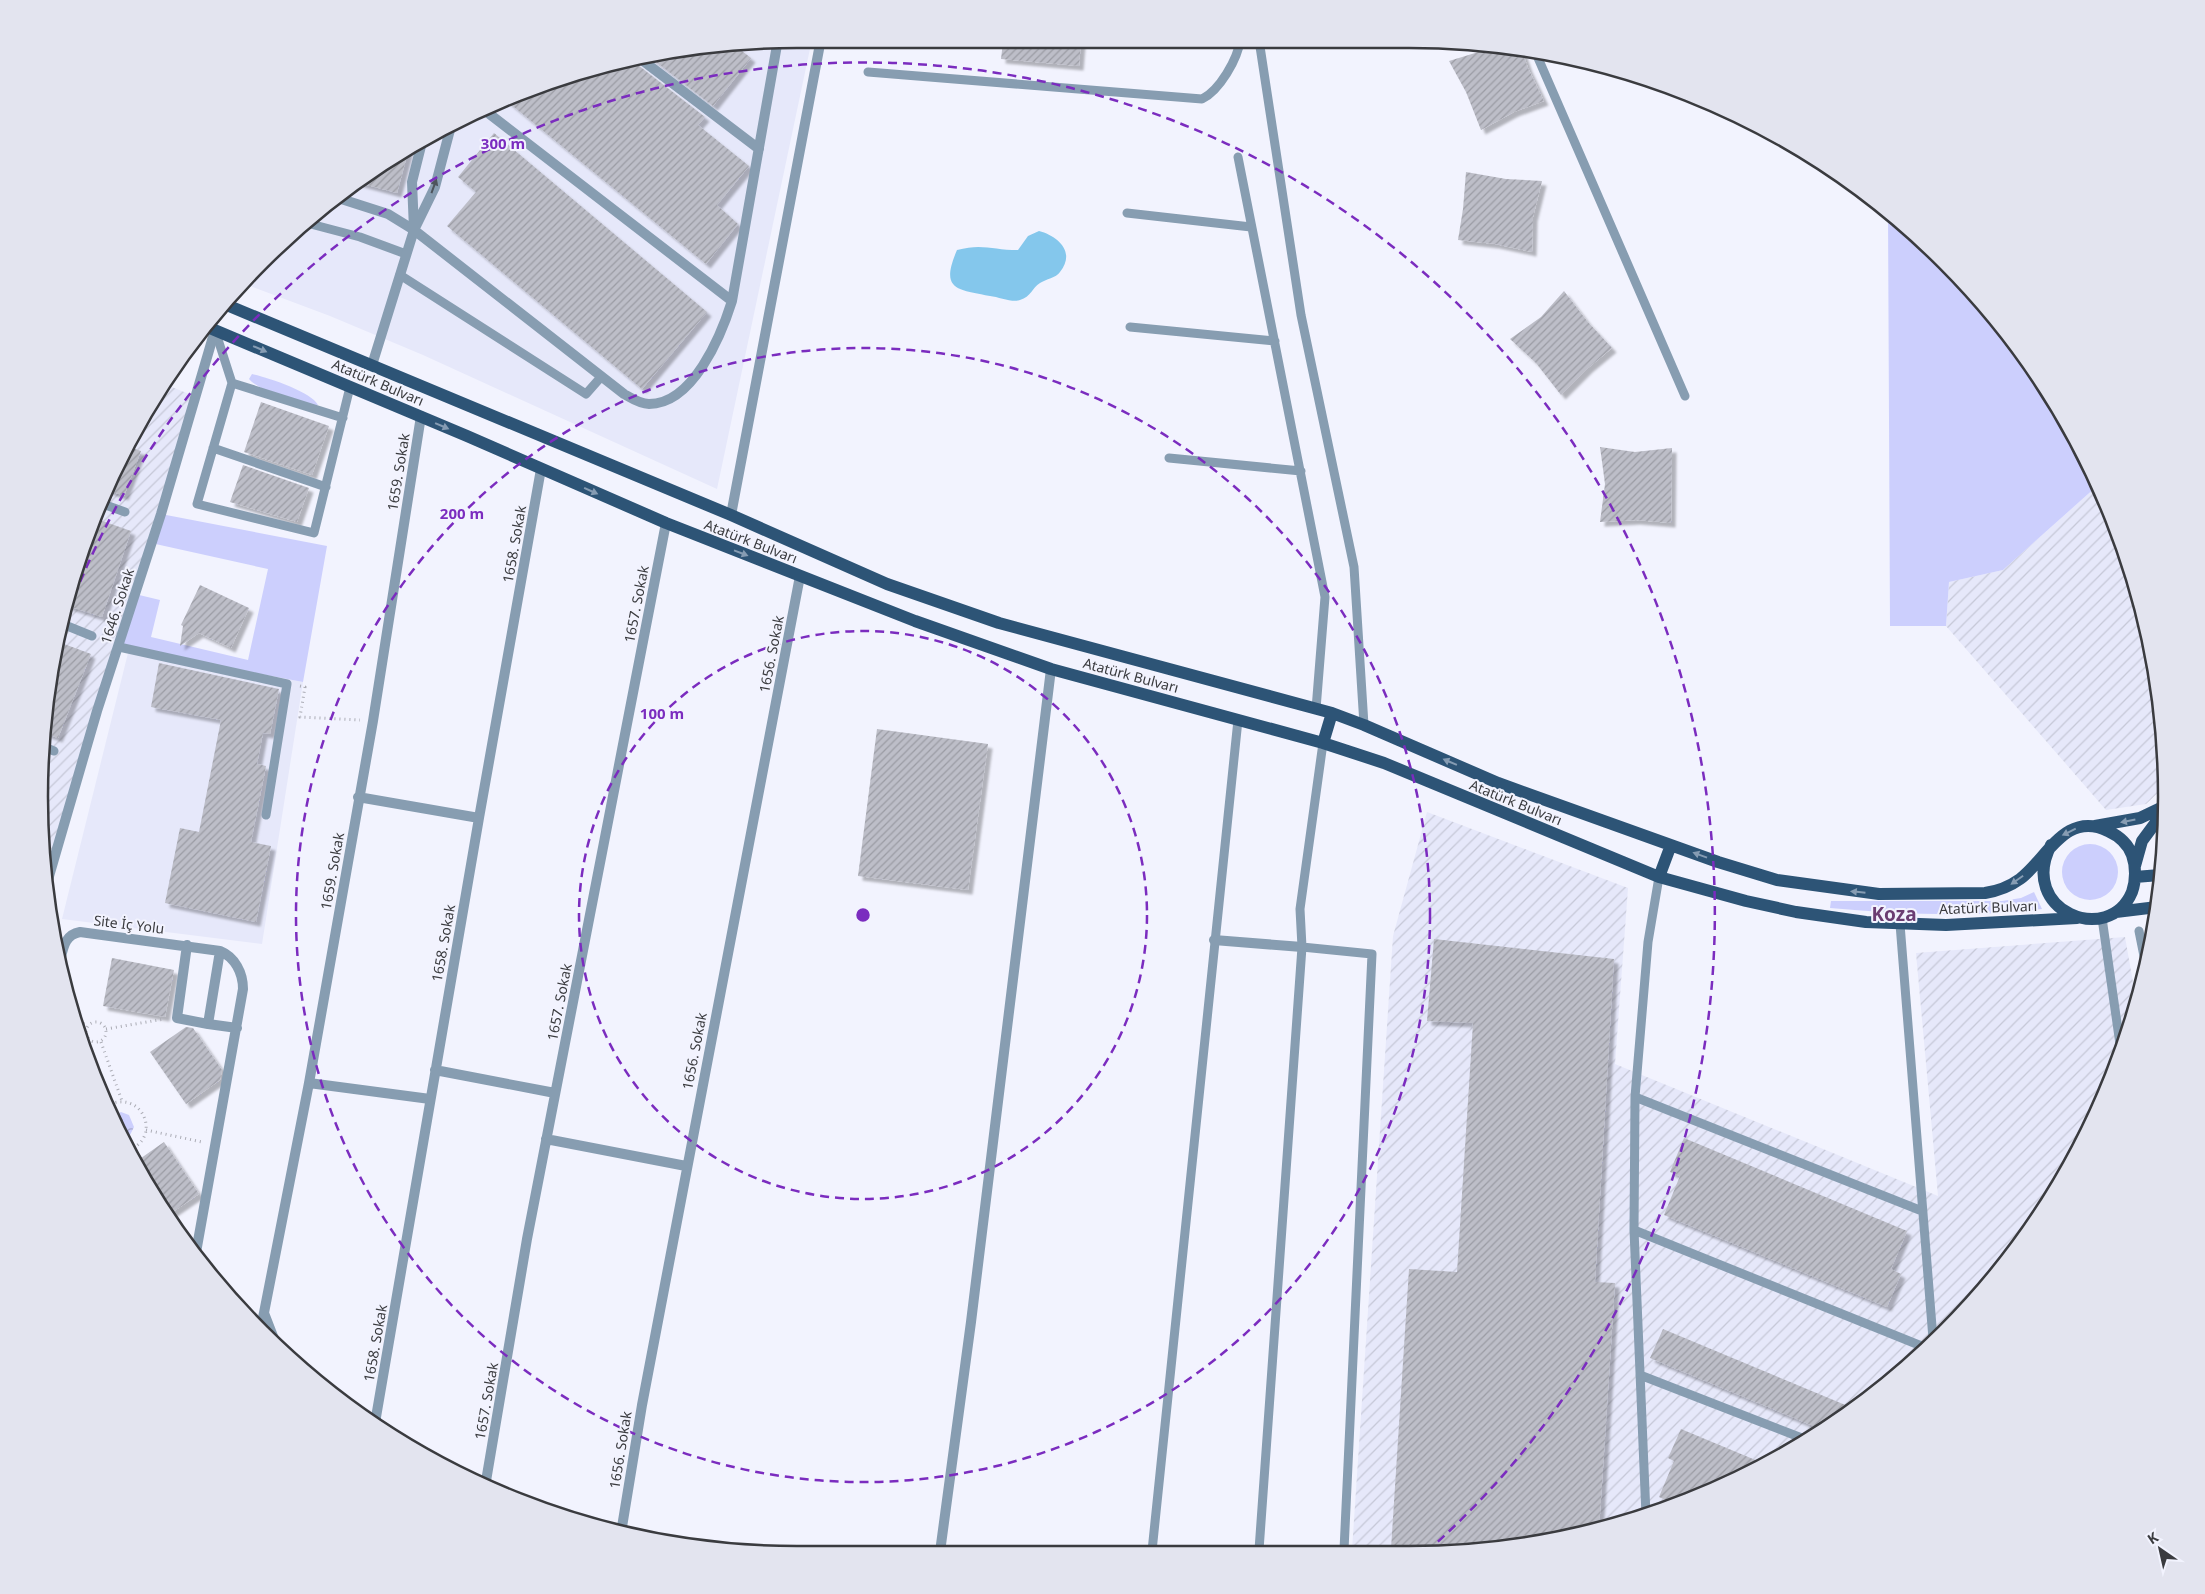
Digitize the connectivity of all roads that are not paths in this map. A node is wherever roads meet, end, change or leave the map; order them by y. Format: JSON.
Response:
{"nodes":[{"id":1,"x":776,"y":48,"type":"edge"},
{"id":2,"x":819,"y":48,"type":"edge"},
{"id":3,"x":1238,"y":48,"type":"edge"},
{"id":4,"x":1259,"y":48,"type":"edge"},
{"id":5,"x":1539,"y":59,"type":"edge"},
{"id":6,"x":646,"y":63,"type":"edge"},
{"id":7,"x":868,"y":72,"type":"dead end"},
{"id":8,"x":489,"y":114,"type":"edge"},
{"id":9,"x":449,"y":134,"type":"edge"},
{"id":10,"x":420,"y":149,"type":"edge"},
{"id":11,"x":759,"y":149,"type":"junction"},
{"id":12,"x":1238,"y":157,"type":"dead end"},
{"id":13,"x":343,"y":200,"type":"edge"},
{"id":14,"x":1127,"y":213,"type":"dead end"},
{"id":15,"x":313,"y":225,"type":"edge"},
{"id":16,"x":1251,"y":227,"type":"junction"},
{"id":17,"x":414,"y":230,"type":"junction"},
{"id":18,"x":406,"y":254,"type":"junction"},
{"id":19,"x":400,"y":275,"type":"junction"},
{"id":20,"x":732,"y":301,"type":"junction"},
{"id":21,"x":230,"y":306,"type":"edge"},
{"id":22,"x":1130,"y":327,"type":"dead end"},
{"id":23,"x":211,"y":329,"type":"edge"},
{"id":24,"x":210,"y":332,"type":"edge"},
{"id":25,"x":206,"y":337,"type":"edge"},
{"id":26,"x":1275,"y":341,"type":"junction"},
{"id":27,"x":372,"y":365,"type":"junction"},
{"id":28,"x":601,"y":377,"type":"junction"},
{"id":29,"x":232,"y":382,"type":"junction"},
{"id":30,"x":350,"y":387,"type":"junction"},
{"id":31,"x":1685,"y":396,"type":"dead end"},
{"id":32,"x":421,"y":416,"type":"junction"},
{"id":33,"x":343,"y":418,"type":"junction"},
{"id":34,"x":213,"y":448,"type":"junction"},
{"id":35,"x":1169,"y":458,"type":"dead end"},
{"id":36,"x":541,"y":469,"type":"junction"},
{"id":37,"x":1301,"y":471,"type":"junction"},
{"id":38,"x":326,"y":487,"type":"junction"},
{"id":39,"x":107,"y":506,"type":"edge"},
{"id":40,"x":125,"y":512,"type":"dead end"},
{"id":41,"x":731,"y":516,"type":"junction"},
{"id":42,"x":666,"y":523,"type":"junction"},
{"id":43,"x":800,"y":576,"type":"junction"},
{"id":44,"x":68,"y":626,"type":"edge"},
{"id":45,"x":92,"y":636,"type":"dead end"},
{"id":46,"x":119,"y":646,"type":"junction"},
{"id":47,"x":1052,"y":669,"type":"junction"},
{"id":48,"x":1316,"y":709,"type":"junction"},
{"id":49,"x":1332,"y":713,"type":"junction"},
{"id":50,"x":1238,"y":720,"type":"junction"},
{"id":51,"x":1364,"y":725,"type":"junction"},
{"id":52,"x":1323,"y":743,"type":"junction"},
{"id":53,"x":49,"y":748,"type":"edge"},
{"id":54,"x":54,"y":751,"type":"dead end"},
{"id":55,"x":358,"y":797,"type":"junction"},
{"id":56,"x":2157,"y":810,"type":"edge"},
{"id":57,"x":266,"y":815,"type":"dead end"},
{"id":58,"x":479,"y":818,"type":"junction"},
{"id":59,"x":2157,"y":821,"type":"edge"},
{"id":60,"x":2090,"y":826,"type":"junction"},
{"id":61,"x":1671,"y":845,"type":"junction"},
{"id":62,"x":2051,"y":845,"type":"junction"},
{"id":63,"x":51,"y":868,"type":"edge"},
{"id":64,"x":2135,"y":872,"type":"junction"},
{"id":65,"x":2153,"y":874,"type":"edge"},
{"id":66,"x":1659,"y":877,"type":"junction"},
{"id":67,"x":2149,"y":908,"type":"edge"},
{"id":68,"x":2116,"y":912,"type":"junction"},
{"id":69,"x":2080,"y":918,"type":"junction"},
{"id":70,"x":2102,"y":918,"type":"junction"},
{"id":71,"x":1900,"y":924,"type":"junction"},
{"id":72,"x":2139,"y":931,"type":"dead end"},
{"id":73,"x":1214,"y":940,"type":"junction"},
{"id":74,"x":187,"y":945,"type":"junction"},
{"id":75,"x":1302,"y":946,"type":"junction"},
{"id":76,"x":2142,"y":948,"type":"edge"},
{"id":77,"x":63,"y":949,"type":"edge"},
{"id":78,"x":220,"y":951,"type":"junction"},
{"id":79,"x":208,"y":1024,"type":"junction"},
{"id":80,"x":236,"y":1028,"type":"junction"},
{"id":81,"x":2119,"y":1035,"type":"edge"},
{"id":82,"x":435,"y":1070,"type":"junction"},
{"id":83,"x":310,"y":1083,"type":"junction"},
{"id":84,"x":555,"y":1093,"type":"junction"},
{"id":85,"x":1635,"y":1097,"type":"junction"},
{"id":86,"x":430,"y":1099,"type":"junction"},
{"id":87,"x":546,"y":1140,"type":"junction"},
{"id":88,"x":686,"y":1166,"type":"junction"},
{"id":89,"x":1922,"y":1211,"type":"junction"},
{"id":90,"x":1634,"y":1230,"type":"junction"},
{"id":91,"x":197,"y":1246,"type":"edge"},
{"id":92,"x":264,"y":1312,"type":"junction"},
{"id":93,"x":262,"y":1322,"type":"edge"},
{"id":94,"x":271,"y":1331,"type":"edge"},
{"id":95,"x":1932,"y":1332,"type":"edge"},
{"id":96,"x":1919,"y":1345,"type":"edge"},
{"id":97,"x":1640,"y":1375,"type":"junction"},
{"id":98,"x":376,"y":1417,"type":"edge"},
{"id":99,"x":1798,"y":1436,"type":"edge"},
{"id":100,"x":486,"y":1478,"type":"edge"},
{"id":101,"x":1646,"y":1508,"type":"edge"},
{"id":102,"x":622,"y":1525,"type":"edge"},
{"id":103,"x":941,"y":1546,"type":"edge"},
{"id":104,"x":1153,"y":1546,"type":"edge"},
{"id":105,"x":1259,"y":1546,"type":"edge"},
{"id":106,"x":1344,"y":1546,"type":"edge"}],
"edges":[{"from":1,"to":11,"type":"street"},
{"from":2,"to":41,"type":"street"},
{"from":3,"to":7,"type":"lane"},
{"from":4,"to":51,"type":"lane"},
{"from":5,"to":31,"type":"lane"},
{"from":6,"to":11,"type":"street"},
{"from":8,"to":20,"type":"street"},
{"from":17,"to":9,"type":"street","one_way":true},
{"from":10,"to":17,"type":"street"},
{"from":11,"to":20,"type":"street"},
{"from":12,"to":16,"type":"lane"},
{"from":13,"to":17,"type":"street"},
{"from":14,"to":16,"type":"lane"},
{"from":15,"to":18,"type":"lane"},
{"from":16,"to":26,"type":"lane"},
{"from":17,"to":18,"type":"street"},
{"from":17,"to":28,"type":"street"},
{"from":18,"to":19,"type":"street"},
{"from":19,"to":27,"type":"street"},
{"from":19,"to":28,"type":"lane"},
{"from":20,"to":28,"type":"street"},
{"from":21,"to":27,"type":"main road","name":"Atatürk Bulvarı"},
{"from":22,"to":26,"type":"lane"},
{"from":23,"to":30,"type":"main road","name":"Atatürk Bulvarı","one_way":true},
{"from":24,"to":29,"type":"lane"},
{"from":25,"to":46,"type":"street","name":"1646. Sokak"},
{"from":26,"to":37,"type":"lane"},
{"from":27,"to":41,"type":"main road","name":"Atatürk Bulvarı"},
{"from":29,"to":33,"type":"lane"},
{"from":29,"to":34,"type":"lane"},
{"from":30,"to":32,"type":"main road","name":"Atatürk Bulvarı"},
{"from":30,"to":33,"type":"lane"},
{"from":32,"to":36,"type":"main road","name":"Atatürk Bulvarı","one_way":true},
{"from":32,"to":55,"type":"street","name":"1659. Sokak"},
{"from":33,"to":38,"type":"lane"},
{"from":34,"to":38,"type":"lane"},
{"from":34,"to":38,"type":"lane"},
{"from":35,"to":37,"type":"lane"},
{"from":36,"to":42,"type":"main road","name":"Atatürk Bulvarı","one_way":true},
{"from":36,"to":58,"type":"street","name":"1658. Sokak"},
{"from":37,"to":48,"type":"lane"},
{"from":39,"to":40,"type":"lane"},
{"from":41,"to":48,"type":"main road","name":"Atatürk Bulvarı"},
{"from":42,"to":43,"type":"main road","name":"Atatürk Bulvarı","one_way":true},
{"from":42,"to":84,"type":"street","name":"1657. Sokak"},
{"from":43,"to":47,"type":"main road","name":"Atatürk Bulvarı"},
{"from":43,"to":88,"type":"street","name":"1656. Sokak"},
{"from":44,"to":45,"type":"lane"},
{"from":46,"to":57,"type":"lane"},
{"from":46,"to":63,"type":"street","name":"1646. Sokak"},
{"from":47,"to":50,"type":"main road","name":"Atatürk Bulvarı"},
{"from":47,"to":103,"type":"street"},
{"from":48,"to":49,"type":"main road","name":"Atatürk Bulvarı"},
{"from":49,"to":51,"type":"main road","name":"Atatürk Bulvarı"},
{"from":49,"to":52,"type":"main road"},
{"from":50,"to":52,"type":"main road","name":"Atatürk Bulvarı"},
{"from":50,"to":73,"type":"lane"},
{"from":61,"to":51,"type":"main road","name":"Atatürk Bulvarı","one_way":true},
{"from":52,"to":66,"type":"main road","name":"Atatürk Bulvarı"},
{"from":52,"to":75,"type":"lane"},
{"from":53,"to":54,"type":"lane"},
{"from":55,"to":58,"type":"street"},
{"from":55,"to":83,"type":"street","name":"1659. Sokak"},
{"from":56,"to":60,"type":"main road","name":"Atatürk Bulvarı","one_way":true},
{"from":58,"to":82,"type":"street","name":"1658. Sokak"},
{"from":59,"to":64,"type":"main road"},
{"from":60,"to":62,"type":"main road","name":"Atatürk Bulvarı","one_way":true},
{"from":60,"to":64,"type":"main road"},
{"from":62,"to":61,"type":"main road","name":"Atatürk Bulvarı","one_way":true},
{"from":61,"to":66,"type":"main road"},
{"from":62,"to":69,"type":"main road","name":"Atatürk Bulvarı"},
{"from":64,"to":65,"type":"main road"},
{"from":64,"to":68,"type":"main road"},
{"from":66,"to":71,"type":"main road","name":"Atatürk Bulvarı"},
{"from":66,"to":85,"type":"lane"},
{"from":67,"to":68,"type":"main road","name":"Atatürk Bulvarı"},
{"from":68,"to":70,"type":"main road","name":"Atatürk Bulvarı"},
{"from":69,"to":70,"type":"main road","name":"Atatürk Bulvarı"},
{"from":69,"to":71,"type":"main road","name":"Atatürk Bulvarı"},
{"from":70,"to":81,"type":"lane"},
{"from":71,"to":89,"type":"lane"},
{"from":72,"to":76,"type":"lane"},
{"from":73,"to":75,"type":"street"},
{"from":73,"to":104,"type":"lane"},
{"from":74,"to":77,"type":"street","name":"Site İç Yolu"},
{"from":74,"to":78,"type":"street","name":"Site İç Yolu"},
{"from":74,"to":79,"type":"street"},
{"from":75,"to":105,"type":"lane"},
{"from":75,"to":106,"type":"lane"},
{"from":78,"to":79,"type":"street"},
{"from":78,"to":80,"type":"street"},
{"from":79,"to":80,"type":"street"},
{"from":80,"to":91,"type":"street"},
{"from":82,"to":84,"type":"street"},
{"from":82,"to":86,"type":"street","name":"1658. Sokak"},
{"from":83,"to":86,"type":"street"},
{"from":83,"to":92,"type":"street","name":"1659. Sokak"},
{"from":84,"to":87,"type":"street","name":"1657. Sokak"},
{"from":85,"to":89,"type":"lane"},
{"from":85,"to":90,"type":"lane"},
{"from":86,"to":98,"type":"street","name":"1658. Sokak"},
{"from":87,"to":88,"type":"street"},
{"from":87,"to":100,"type":"street","name":"1657. Sokak"},
{"from":88,"to":102,"type":"street","name":"1656. Sokak"},
{"from":89,"to":95,"type":"lane"},
{"from":90,"to":96,"type":"lane"},
{"from":90,"to":97,"type":"lane"},
{"from":92,"to":93,"type":"street","name":"1659. Sokak"},
{"from":92,"to":94,"type":"street"},
{"from":97,"to":99,"type":"lane"},
{"from":97,"to":101,"type":"lane"}]}
